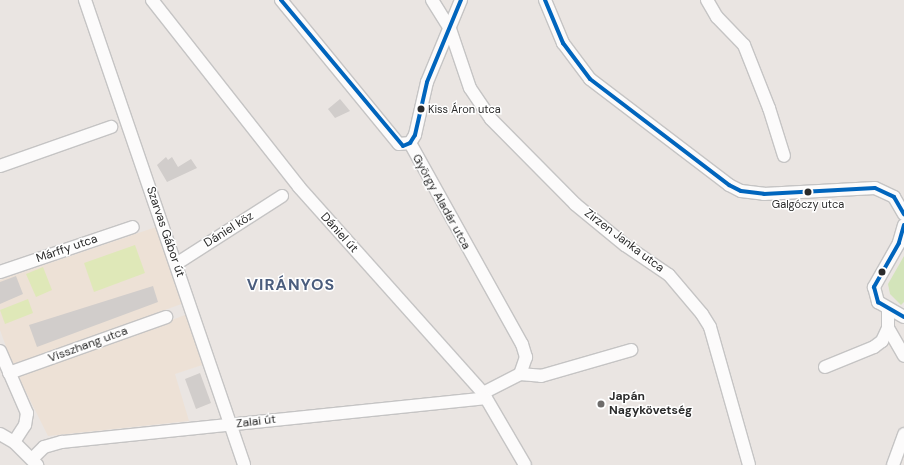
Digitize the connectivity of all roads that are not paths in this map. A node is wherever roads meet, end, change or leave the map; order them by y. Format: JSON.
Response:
{"nodes":[{"id":1,"x":85,"y":0,"type":"edge"},
{"id":2,"x":152,"y":0,"type":"edge"},
{"id":3,"x":281,"y":0,"type":"edge"},
{"id":4,"x":432,"y":0,"type":"edge"},
{"id":5,"x":461,"y":0,"type":"edge"},
{"id":6,"x":545,"y":0,"type":"edge"},
{"id":7,"x":707,"y":0,"type":"edge"},
{"id":8,"x":450,"y":29,"type":"junction"},
{"id":9,"x":111,"y":127,"type":"dead end"},
{"id":10,"x":410,"y":144,"type":"junction"},
{"id":11,"x":784,"y":156,"type":"dead end"},
{"id":12,"x":0,"y":166,"type":"edge"},
{"id":13,"x":282,"y":196,"type":"dead end"},
{"id":14,"x":904,"y":214,"type":"edge"},
{"id":15,"x":904,"y":225,"type":"edge"},
{"id":16,"x":133,"y":227,"type":"dead end"},
{"id":17,"x":176,"y":264,"type":"junction"},
{"id":18,"x":0,"y":272,"type":"edge"},
{"id":19,"x":888,"y":309,"type":"junction"},
{"id":20,"x":166,"y":317,"type":"dead end"},
{"id":21,"x":904,"y":317,"type":"edge"},
{"id":22,"x":888,"y":328,"type":"junction"},
{"id":23,"x":631,"y":350,"type":"dead end"},
{"id":24,"x":0,"y":351,"type":"edge"},
{"id":25,"x":904,"y":356,"type":"edge"},
{"id":26,"x":825,"y":367,"type":"dead end"},
{"id":27,"x":9,"y":373,"type":"junction"},
{"id":28,"x":520,"y":374,"type":"junction"},
{"id":29,"x":485,"y":396,"type":"junction"},
{"id":30,"x":232,"y":425,"type":"junction"},
{"id":31,"x":0,"y":434,"type":"edge"},
{"id":32,"x":904,"y":434,"type":"edge"},
{"id":33,"x":14,"y":442,"type":"junction"},
{"id":34,"x":34,"y":462,"type":"edge"},
{"id":35,"x":244,"y":465,"type":"edge"},
{"id":36,"x":525,"y":465,"type":"edge"},
{"id":37,"x":749,"y":465,"type":"edge"},
{"id":38,"x":893,"y":465,"type":"edge"}],
"edges":[{"from":1,"to":17,"type":"street","name":"Szarvas Gábor út"},
{"from":2,"to":29,"type":"street","name":"Dániel út"},
{"from":3,"to":10,"type":"street"},
{"from":4,"to":8,"type":"street","name":"Zirzen Janka utca"},
{"from":5,"to":8,"type":"street","name":"György Aladár utca"},
{"from":6,"to":14,"type":"street"},
{"from":7,"to":11,"type":"street"},
{"from":8,"to":10,"type":"street","name":"György Aladár utca"},
{"from":8,"to":37,"type":"street","name":"Zirzen Janka utca"},
{"from":9,"to":12,"type":"street"},
{"from":10,"to":28,"type":"street","name":"György Aladár utca"},
{"from":13,"to":17,"type":"street","name":"Dániel köz"},
{"from":15,"to":19,"type":"street"},
{"from":16,"to":18,"type":"street","name":"Márffy utca"},
{"from":17,"to":30,"type":"street","name":"Szarvas Gábor út"},
{"from":19,"to":21,"type":"street"},
{"from":19,"to":22,"type":"street"},
{"from":20,"to":27,"type":"street","name":"Visszhang utca"},
{"from":22,"to":25,"type":"street"},
{"from":22,"to":26,"type":"street"},
{"from":23,"to":28,"type":"street"},
{"from":24,"to":27,"type":"street"},
{"from":27,"to":33,"type":"street"},
{"from":28,"to":29,"type":"street","name":"Zalai út"},
{"from":29,"to":30,"type":"street","name":"Zalai út"},
{"from":29,"to":36,"type":"street","name":"Dániel út"},
{"from":30,"to":34,"type":"street","name":"Zalai út"},
{"from":30,"to":35,"type":"street","name":"Szarvas Gábor út"},
{"from":31,"to":33,"type":"street"},
{"from":32,"to":38,"type":"street"},
{"from":33,"to":34,"type":"street"}]}
